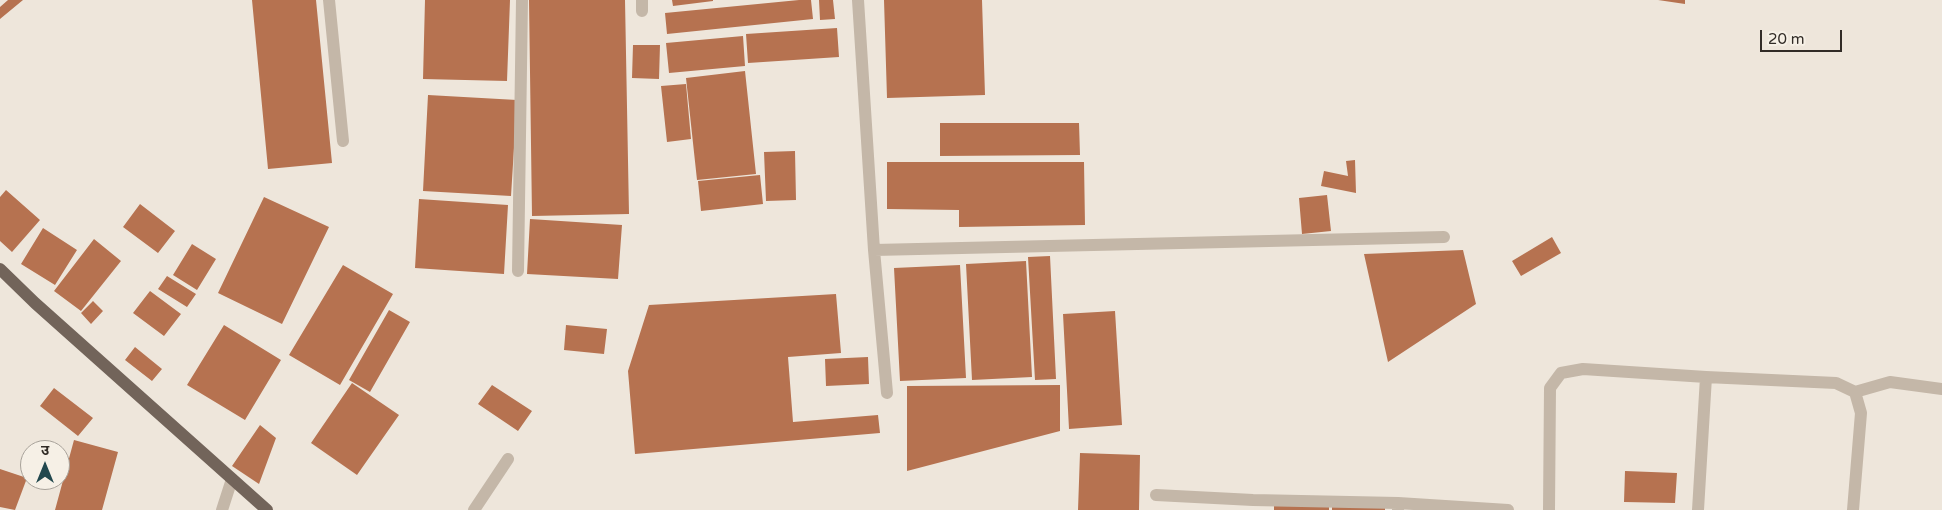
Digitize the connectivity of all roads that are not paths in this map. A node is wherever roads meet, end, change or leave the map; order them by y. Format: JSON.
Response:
{"nodes":[{"id":1,"x":329,"y":0,"type":"edge"},
{"id":2,"x":522,"y":0,"type":"edge"},
{"id":3,"x":858,"y":0,"type":"edge"},
{"id":4,"x":342,"y":141,"type":"dead end"},
{"id":5,"x":1444,"y":237,"type":"dead end"},
{"id":6,"x":874,"y":250,"type":"junction"},
{"id":7,"x":0,"y":269,"type":"edge"},
{"id":8,"x":518,"y":271,"type":"dead end"},
{"id":9,"x":1706,"y":377,"type":"junction"},
{"id":10,"x":1942,"y":389,"type":"edge"},
{"id":11,"x":1855,"y":392,"type":"junction"},
{"id":12,"x":886,"y":393,"type":"dead end"},
{"id":13,"x":508,"y":459,"type":"dead end"},
{"id":14,"x":232,"y":479,"type":"junction"},
{"id":15,"x":1156,"y":495,"type":"dead end"},
{"id":16,"x":1253,"y":505,"type":"edge"},
{"id":17,"x":1398,"y":507,"type":"edge"},
{"id":18,"x":222,"y":510,"type":"edge"},
{"id":19,"x":266,"y":510,"type":"edge"},
{"id":20,"x":474,"y":510,"type":"edge"},
{"id":21,"x":1508,"y":510,"type":"edge"},
{"id":22,"x":1549,"y":510,"type":"edge"},
{"id":23,"x":1698,"y":510,"type":"edge"},
{"id":24,"x":1853,"y":510,"type":"edge"}],
"edges":[{"from":1,"to":4,"type":"street"},
{"from":2,"to":8,"type":"street"},
{"from":3,"to":6,"type":"street"},
{"from":5,"to":6,"type":"street"},
{"from":6,"to":12,"type":"street"},
{"from":7,"to":14,"type":"main road"},
{"from":9,"to":11,"type":"street"},
{"from":9,"to":22,"type":"street"},
{"from":9,"to":23,"type":"street"},
{"from":10,"to":11,"type":"street"},
{"from":11,"to":24,"type":"street"},
{"from":13,"to":20,"type":"street"},
{"from":14,"to":18,"type":"street"},
{"from":14,"to":19,"type":"main road"},
{"from":15,"to":16,"type":"street"},
{"from":16,"to":17,"type":"street"},
{"from":17,"to":21,"type":"street"}]}
